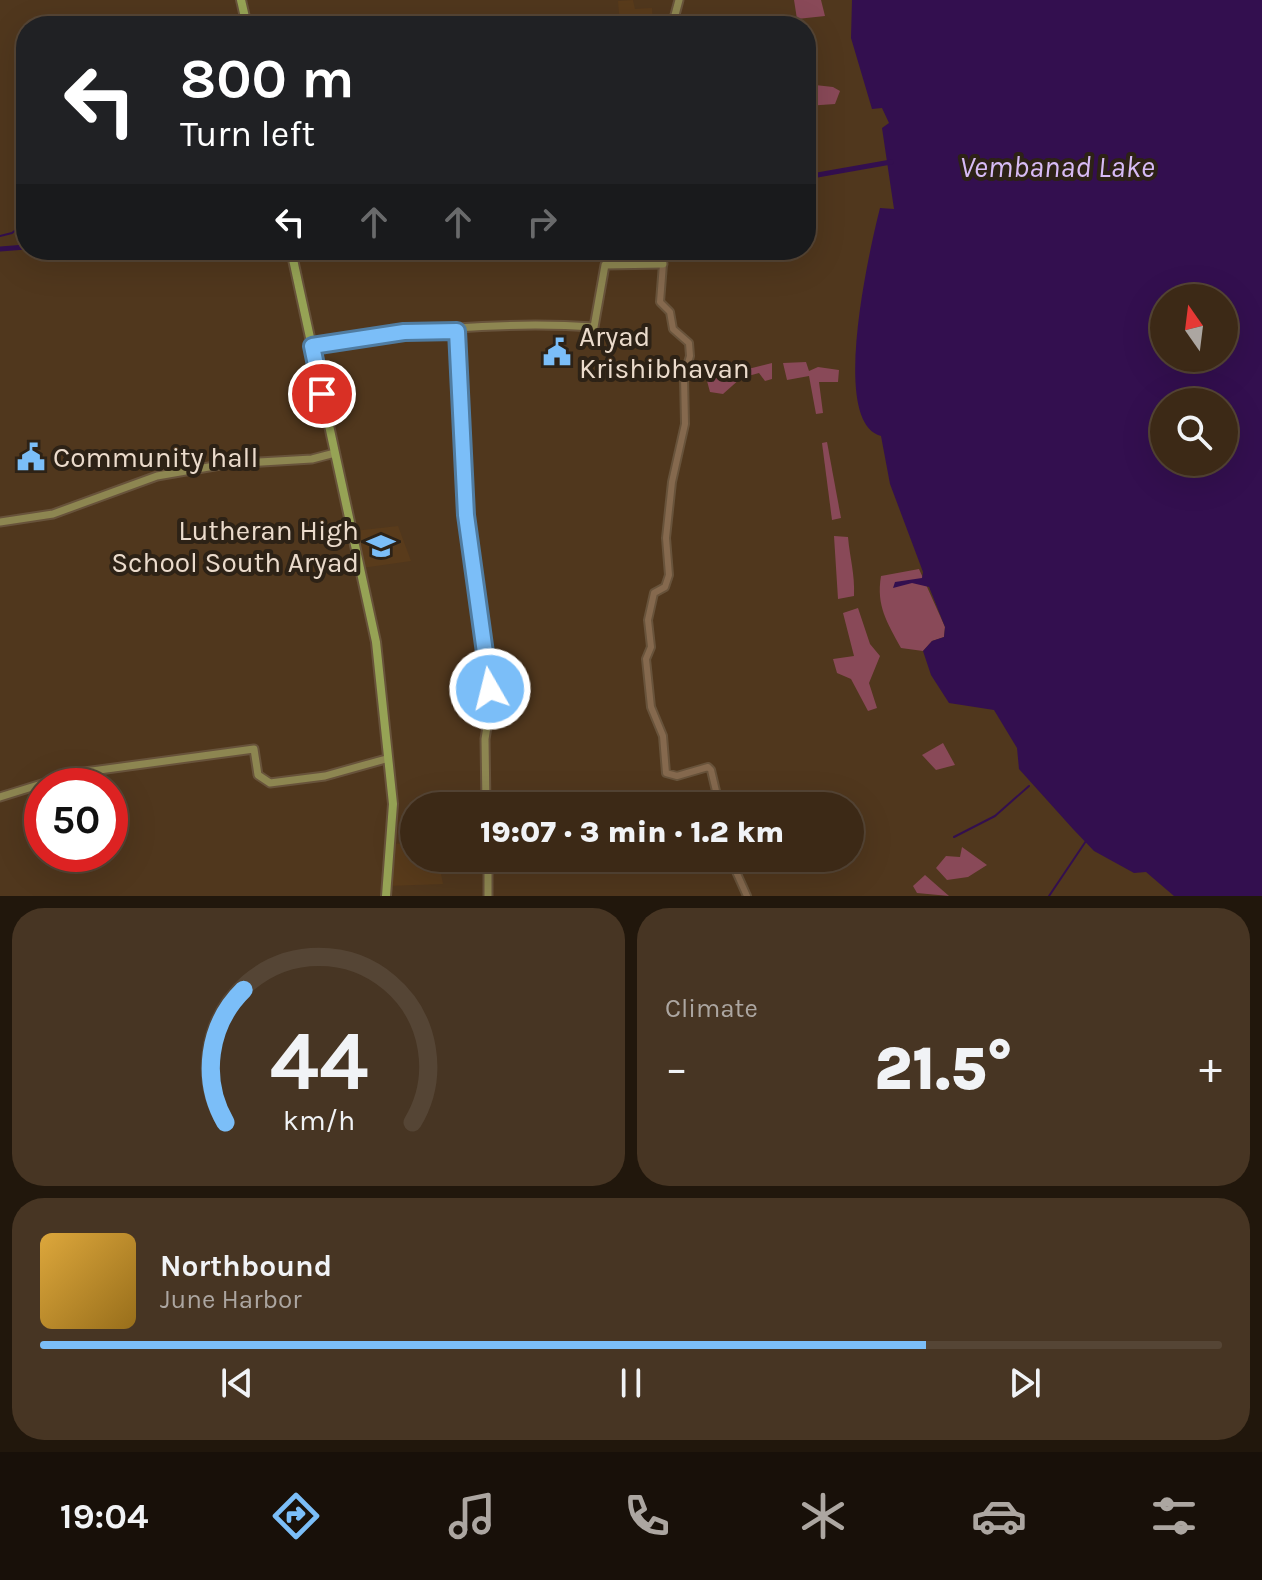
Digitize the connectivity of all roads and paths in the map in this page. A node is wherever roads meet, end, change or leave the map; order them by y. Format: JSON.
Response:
{"nodes":[{"id":1,"x":293,"y":260,"type":"edge"},
{"id":2,"x":662,"y":260,"type":"edge"},
{"id":3,"x":663,"y":264,"type":"junction"},
{"id":4,"x":457,"y":331,"type":"junction"},
{"id":5,"x":312,"y":346,"type":"junction"},
{"id":6,"x":335,"y":453,"type":"junction"},
{"id":7,"x":0,"y":522,"type":"edge"},
{"id":8,"x":386,"y":759,"type":"junction"},
{"id":9,"x":486,"y":792,"type":"edge"},
{"id":10,"x":716,"y":792,"type":"edge"},
{"id":11,"x":0,"y":797,"type":"edge"},
{"id":12,"x":488,"y":872,"type":"edge"},
{"id":13,"x":736,"y":872,"type":"edge"},
{"id":14,"x":386,"y":896,"type":"edge"},
{"id":15,"x":488,"y":896,"type":"edge"},
{"id":16,"x":747,"y":896,"type":"edge"}],
"edges":[{"from":1,"to":5,"type":"main road"},
{"from":2,"to":3,"type":"main road"},
{"from":3,"to":4,"type":"main road"},
{"from":3,"to":10,"type":"street"},
{"from":4,"to":5,"type":"main road"},
{"from":4,"to":9,"type":"main road"},
{"from":5,"to":6,"type":"main road"},
{"from":6,"to":7,"type":"main road"},
{"from":6,"to":8,"type":"main road"},
{"from":8,"to":11,"type":"main road"},
{"from":8,"to":14,"type":"main road"},
{"from":12,"to":15,"type":"main road"},
{"from":13,"to":16,"type":"street"}]}
